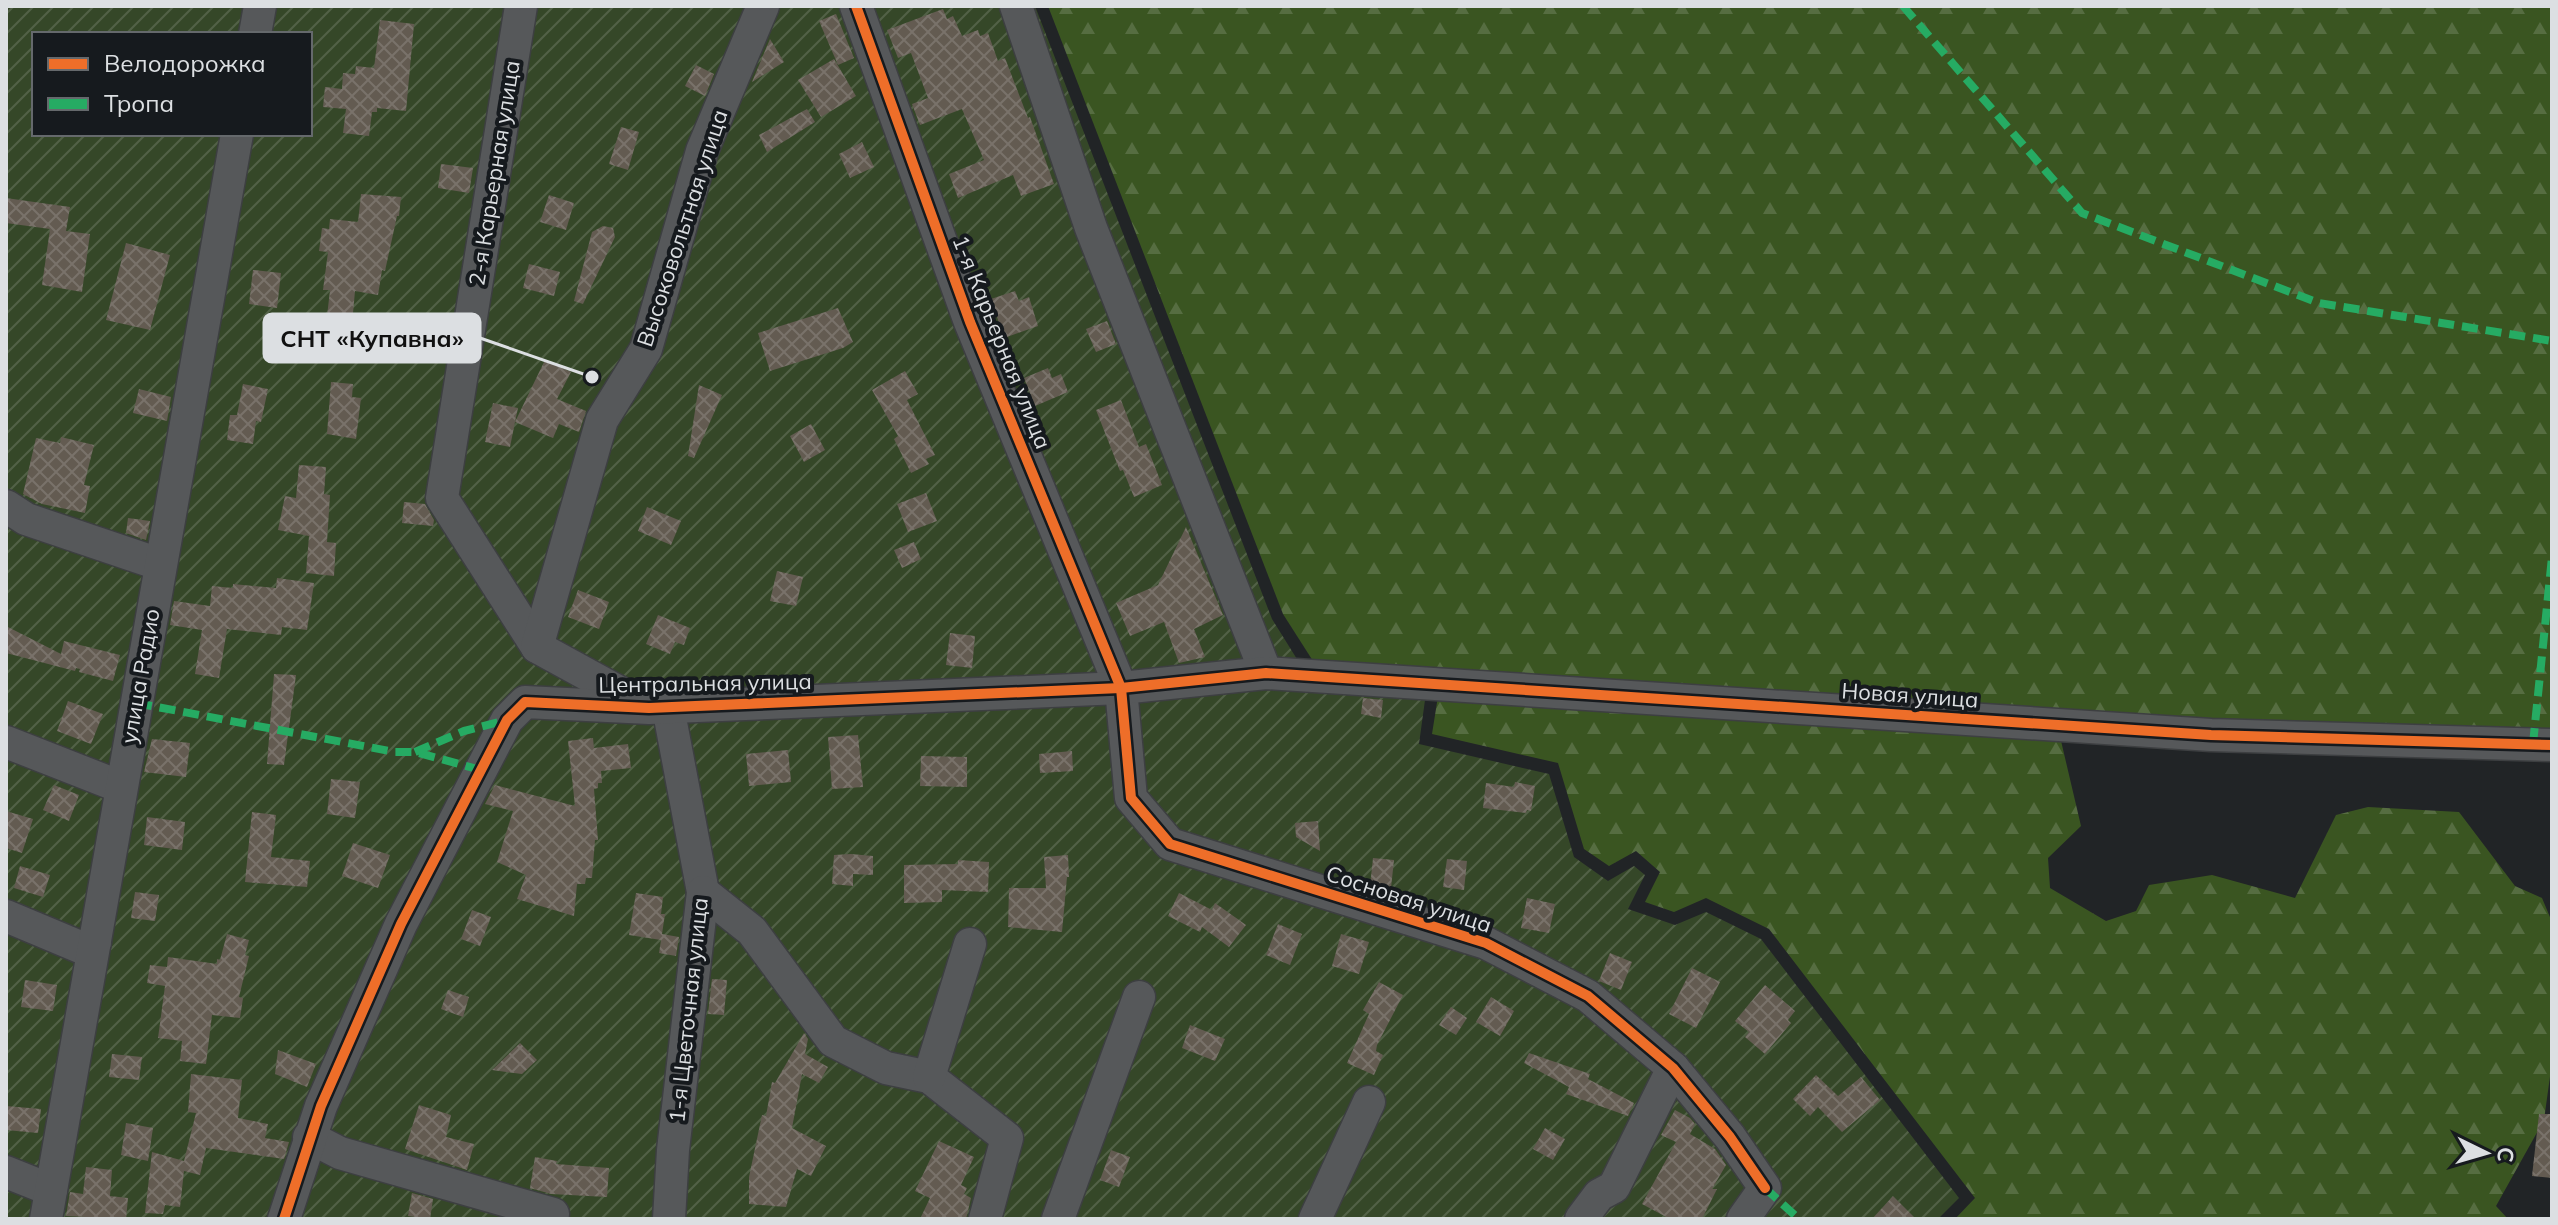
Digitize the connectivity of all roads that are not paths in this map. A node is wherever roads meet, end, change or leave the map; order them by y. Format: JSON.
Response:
{"nodes":[{"id":1,"x":260,"y":6,"type":"edge"},
{"id":2,"x":521,"y":6,"type":"edge"},
{"id":3,"x":763,"y":6,"type":"edge"},
{"id":4,"x":856,"y":6,"type":"edge"},
{"id":5,"x":1016,"y":6,"type":"edge"},
{"id":6,"x":255,"y":32,"type":"edge"},
{"id":7,"x":237,"y":136,"type":"edge"},
{"id":8,"x":6,"y":506,"type":"edge"},
{"id":9,"x":159,"y":564,"type":"junction"},
{"id":10,"x":537,"y":647,"type":"junction"},
{"id":11,"x":1266,"y":673,"type":"junction"},
{"id":12,"x":1121,"y":688,"type":"junction"},
{"id":13,"x":658,"y":708,"type":"junction"},
{"id":14,"x":6,"y":742,"type":"edge"},
{"id":15,"x":2552,"y":745,"type":"edge"},
{"id":16,"x":121,"y":787,"type":"junction"},
{"id":17,"x":703,"y":892,"type":"junction"},
{"id":18,"x":6,"y":916,"type":"edge"},
{"id":19,"x":95,"y":942,"type":"junction"},
{"id":20,"x":970,"y":944,"type":"dead end"},
{"id":21,"x":1139,"y":997,"type":"dead end"},
{"id":22,"x":1673,"y":1068,"type":"junction"},
{"id":23,"x":929,"y":1077,"type":"junction"},
{"id":24,"x":1369,"y":1102,"type":"dead end"},
{"id":25,"x":309,"y":1137,"type":"junction"},
{"id":26,"x":6,"y":1172,"type":"edge"},
{"id":27,"x":48,"y":1205,"type":"edge"},
{"id":28,"x":553,"y":1214,"type":"dead end"},
{"id":29,"x":284,"y":1219,"type":"edge"},
{"id":30,"x":669,"y":1219,"type":"edge"},
{"id":31,"x":985,"y":1219,"type":"edge"},
{"id":32,"x":1058,"y":1219,"type":"edge"},
{"id":33,"x":1315,"y":1219,"type":"edge"},
{"id":34,"x":1581,"y":1219,"type":"edge"},
{"id":35,"x":1743,"y":1219,"type":"edge"}],
"edges":[{"from":1,"to":6,"type":"street"},
{"from":2,"to":10,"type":"street","name":"2-я Карьерная улица"},
{"from":3,"to":10,"type":"street","name":"Высоковольтная улица"},
{"from":4,"to":12,"type":"street","name":"1-я Карьерная улица"},
{"from":5,"to":11,"type":"street"},
{"from":7,"to":9,"type":"street","name":"улица Радио"},
{"from":8,"to":9,"type":"street"},
{"from":9,"to":16,"type":"street","name":"улица Радио"},
{"from":10,"to":13,"type":"street"},
{"from":11,"to":12,"type":"street","name":"Центральная улица"},
{"from":11,"to":15,"type":"street","name":"Новая улица"},
{"from":12,"to":13,"type":"street","name":"Центральная улица"},
{"from":12,"to":22,"type":"street","name":"Сосновая улица"},
{"from":13,"to":17,"type":"street","name":"1-я Цветочная улица"},
{"from":13,"to":25,"type":"street","name":"Центральная улица"},
{"from":14,"to":16,"type":"street"},
{"from":16,"to":19,"type":"street","name":"улица Радио"},
{"from":17,"to":23,"type":"street"},
{"from":17,"to":30,"type":"street","name":"1-я Цветочная улица"},
{"from":18,"to":19,"type":"street"},
{"from":19,"to":27,"type":"street","name":"улица Радио"},
{"from":20,"to":23,"type":"street"},
{"from":21,"to":32,"type":"street"},
{"from":22,"to":34,"type":"street"},
{"from":22,"to":35,"type":"street","name":"Сосновая улица"},
{"from":23,"to":31,"type":"street"},
{"from":24,"to":33,"type":"street"},
{"from":25,"to":28,"type":"street"},
{"from":25,"to":29,"type":"street","name":"Центральная улица"},
{"from":26,"to":27,"type":"street"}]}
